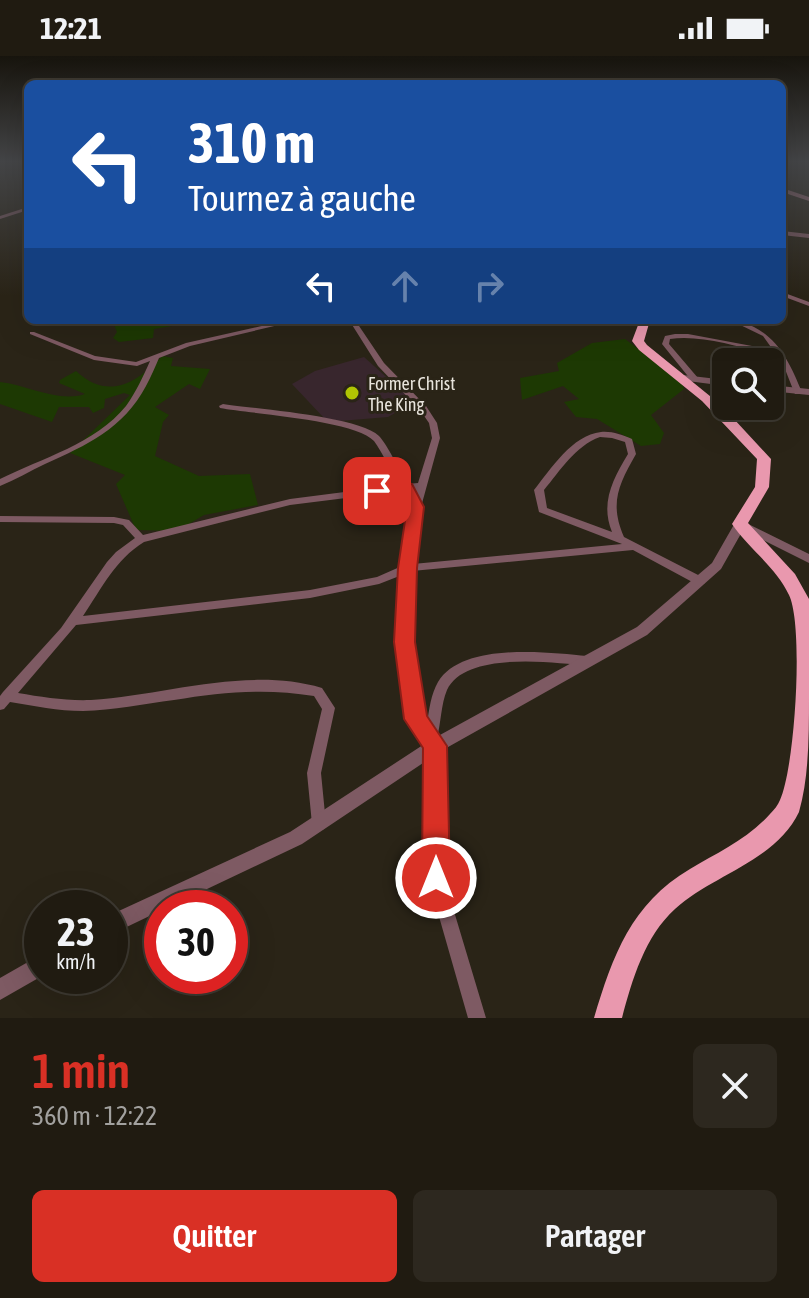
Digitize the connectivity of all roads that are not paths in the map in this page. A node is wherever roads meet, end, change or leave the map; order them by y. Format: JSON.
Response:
{"nodes":[{"id":1,"x":24,"y":209,"type":"edge"},
{"id":2,"x":0,"y":218,"type":"edge"},
{"id":3,"x":786,"y":233,"type":"edge"},
{"id":4,"x":809,"y":236,"type":"edge"},
{"id":5,"x":786,"y":295,"type":"edge"},
{"id":6,"x":809,"y":304,"type":"edge"},
{"id":7,"x":279,"y":324,"type":"edge"},
{"id":8,"x":355,"y":324,"type":"edge"},
{"id":9,"x":644,"y":324,"type":"edge"},
{"id":10,"x":742,"y":324,"type":"edge"},
{"id":11,"x":32,"y":333,"type":"dead end"},
{"id":12,"x":754,"y":348,"type":"edge"},
{"id":13,"x":775,"y":348,"type":"edge"},
{"id":14,"x":156,"y":356,"type":"junction"},
{"id":15,"x":784,"y":361,"type":"edge"},
{"id":16,"x":689,"y":378,"type":"junction"},
{"id":17,"x":712,"y":381,"type":"edge"},
{"id":18,"x":784,"y":390,"type":"edge"},
{"id":19,"x":804,"y":392,"type":"edge"},
{"id":20,"x":223,"y":406,"type":"dead end"},
{"id":21,"x":0,"y":483,"type":"edge"},
{"id":22,"x":423,"y":485,"type":"junction"},
{"id":23,"x":406,"y":488,"type":"junction"},
{"id":24,"x":416,"y":507,"type":"junction"},
{"id":25,"x":0,"y":519,"type":"edge"},
{"id":26,"x":740,"y":524,"type":"junction"},
{"id":27,"x":619,"y":537,"type":"junction"},
{"id":28,"x":141,"y":539,"type":"junction"},
{"id":29,"x":634,"y":546,"type":"junction"},
{"id":30,"x":809,"y":559,"type":"edge"},
{"id":31,"x":407,"y":568,"type":"junction"},
{"id":32,"x":700,"y":581,"type":"junction"},
{"id":33,"x":74,"y":621,"type":"junction"},
{"id":34,"x":587,"y":661,"type":"junction"},
{"id":35,"x":2,"y":703,"type":"edge"},
{"id":36,"x":433,"y":742,"type":"junction"},
{"id":37,"x":319,"y":824,"type":"junction"},
{"id":38,"x":128,"y":916,"type":"edge"},
{"id":39,"x":24,"y":975,"type":"edge"},
{"id":40,"x":0,"y":990,"type":"edge"},
{"id":41,"x":477,"y":1018,"type":"edge"},
{"id":42,"x":608,"y":1018,"type":"edge"}],
"edges":[{"from":1,"to":2,"type":"street"},
{"from":3,"to":4,"type":"street"},
{"from":5,"to":6,"type":"street"},
{"from":7,"to":14,"type":"street"},
{"from":8,"to":22,"type":"street"},
{"from":9,"to":16,"type":"highway"},
{"from":10,"to":13,"type":"street"},
{"from":11,"to":14,"type":"street"},
{"from":12,"to":16,"type":"street"},
{"from":14,"to":21,"type":"street"},
{"from":15,"to":19,"type":"street"},
{"from":16,"to":17,"type":"street"},
{"from":16,"to":26,"type":"highway"},
{"from":18,"to":19,"type":"street"},
{"from":20,"to":23,"type":"street"},
{"from":22,"to":23,"type":"street"},
{"from":22,"to":24,"type":"street"},
{"from":23,"to":24,"type":"street"},
{"from":23,"to":28,"type":"street"},
{"from":24,"to":31,"type":"street"},
{"from":25,"to":28,"type":"street"},
{"from":26,"to":30,"type":"street"},
{"from":26,"to":32,"type":"street"},
{"from":26,"to":42,"type":"highway"},
{"from":27,"to":27,"type":"street"},
{"from":27,"to":29,"type":"street"},
{"from":28,"to":33,"type":"street"},
{"from":29,"to":31,"type":"street"},
{"from":29,"to":32,"type":"street"},
{"from":31,"to":33,"type":"street"},
{"from":31,"to":36,"type":"street"},
{"from":32,"to":34,"type":"street"},
{"from":33,"to":35,"type":"street"},
{"from":34,"to":36,"type":"street"},
{"from":34,"to":36,"type":"street"},
{"from":35,"to":37,"type":"street"},
{"from":36,"to":37,"type":"street"},
{"from":36,"to":41,"type":"street"},
{"from":37,"to":38,"type":"street"},
{"from":39,"to":40,"type":"street"}]}
